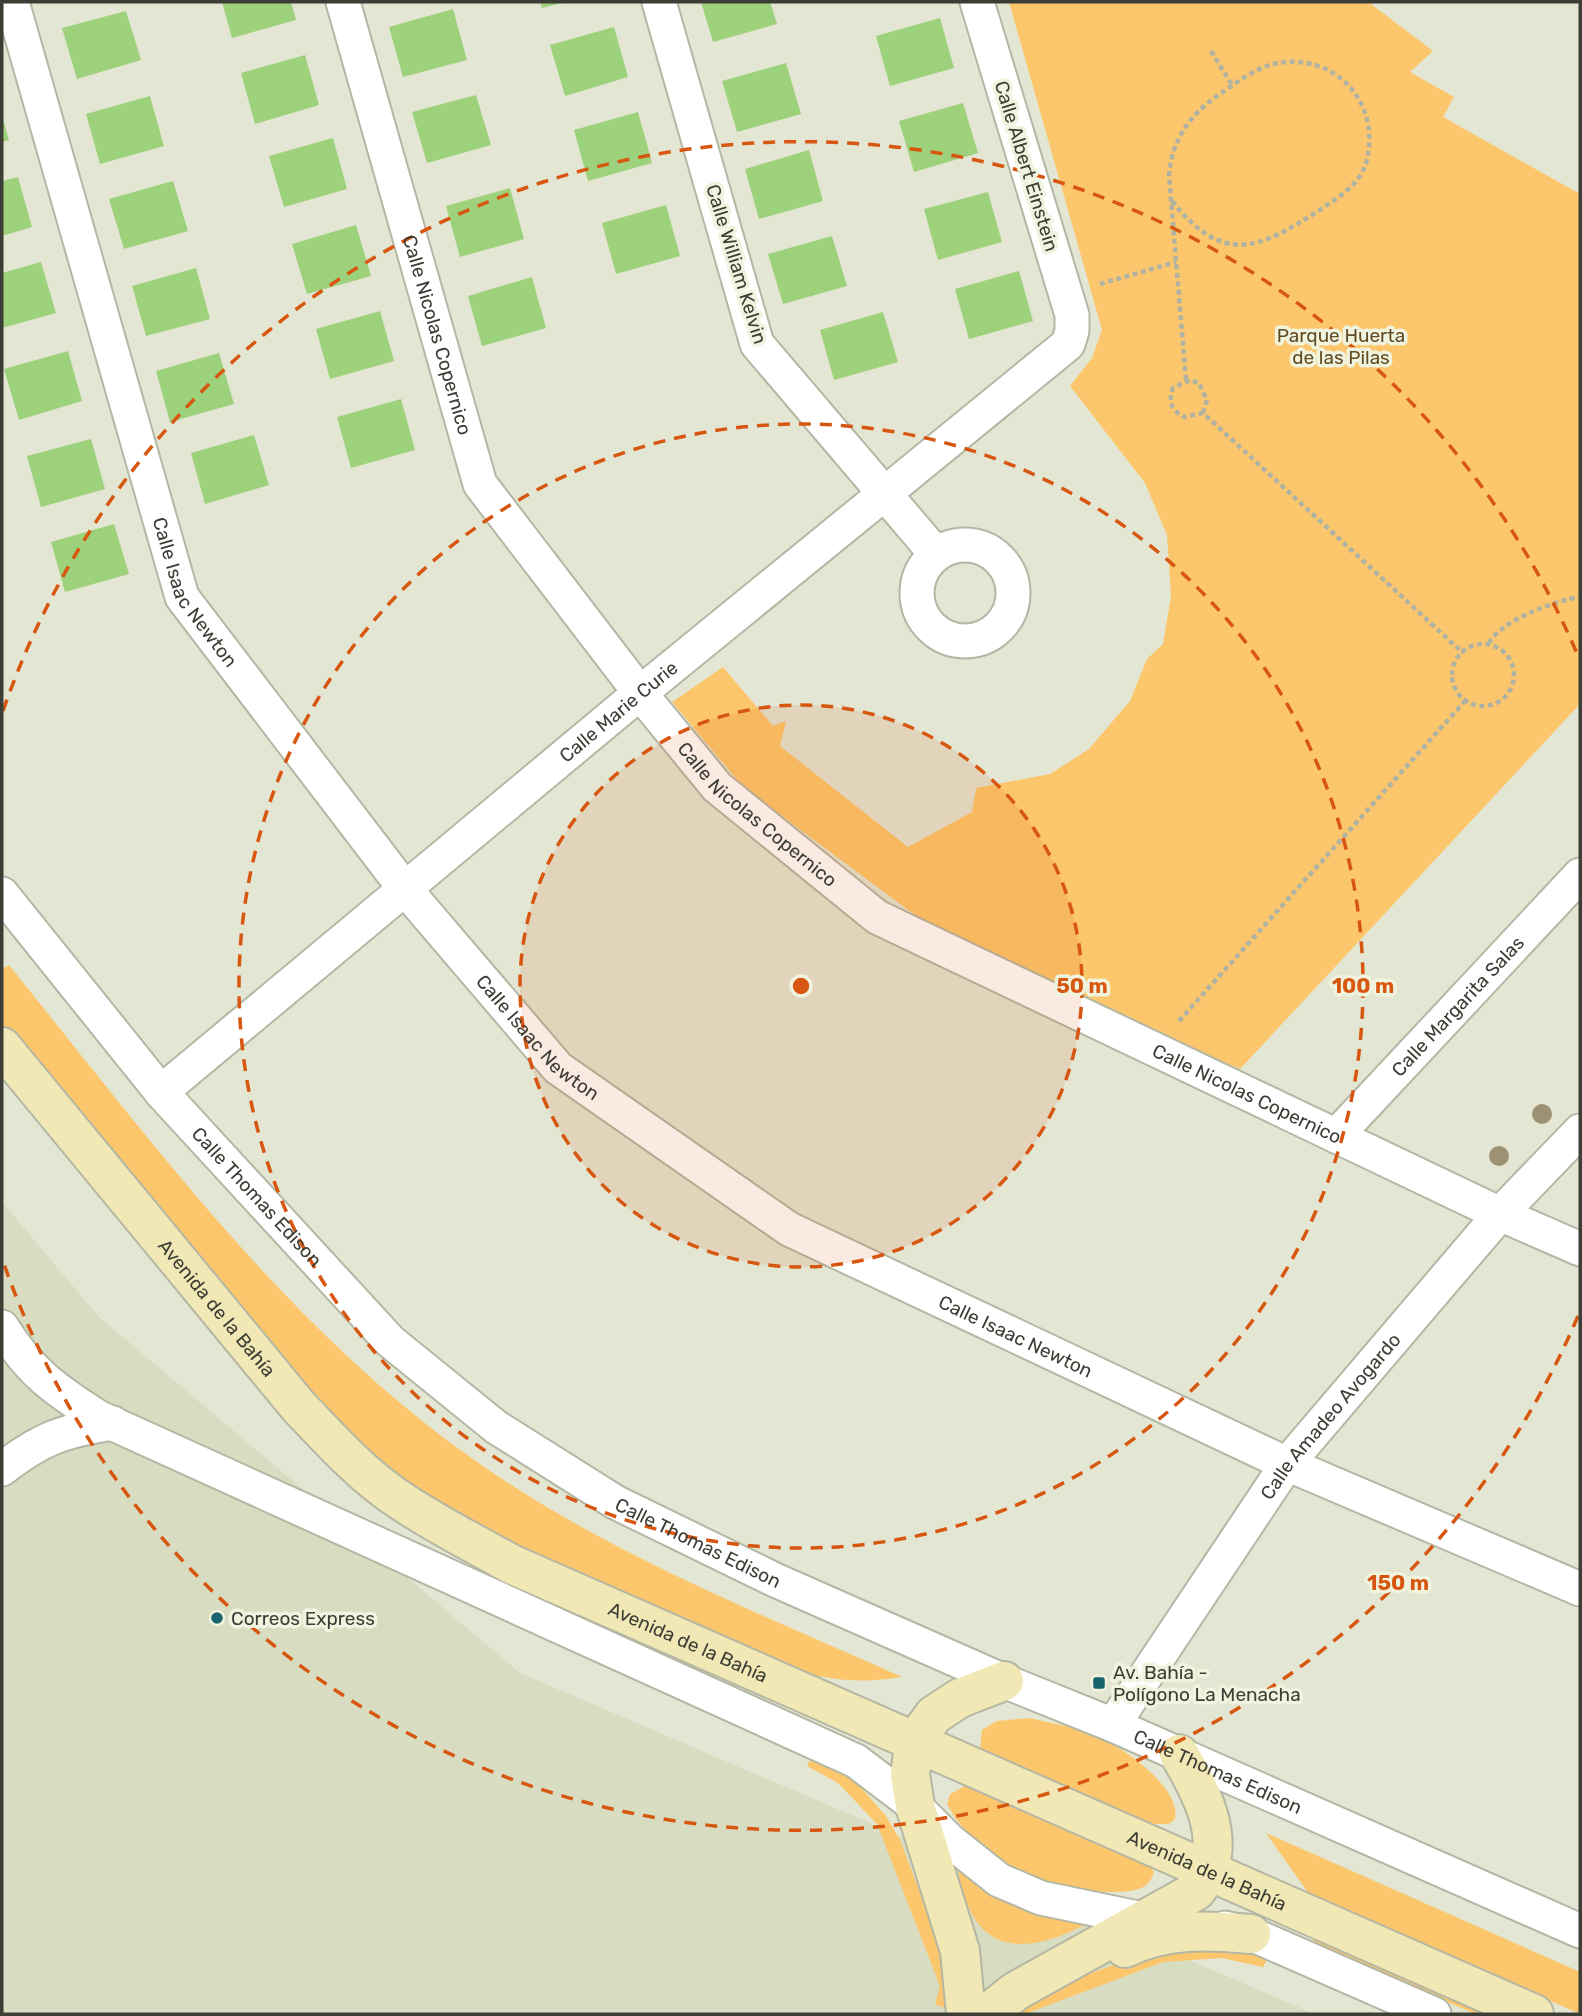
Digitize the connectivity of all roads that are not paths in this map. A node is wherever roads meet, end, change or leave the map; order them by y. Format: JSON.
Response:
{"nodes":[{"id":1,"x":12,"y":2,"type":"edge"},
{"id":2,"x":343,"y":2,"type":"edge"},
{"id":3,"x":659,"y":2,"type":"edge"},
{"id":4,"x":976,"y":2,"type":"edge"},
{"id":5,"x":1072,"y":331,"type":"joint"},
{"id":6,"x":885,"y":492,"type":"junction"},
{"id":7,"x":936,"y":554,"type":"dead end"},
{"id":8,"x":640,"y":693,"type":"junction"},
{"id":9,"x":1580,"y":875,"type":"edge"},
{"id":10,"x":405,"y":889,"type":"junction"},
{"id":11,"x":2,"y":894,"type":"edge"},
{"id":12,"x":2,"y":1047,"type":"edge"},
{"id":13,"x":161,"y":1092,"type":"junction"},
{"id":14,"x":1580,"y":1131,"type":"edge"},
{"id":15,"x":1336,"y":1136,"type":"junction"},
{"id":16,"x":1500,"y":1214,"type":"junction"},
{"id":17,"x":1580,"y":1249,"type":"edge"},
{"id":18,"x":2,"y":1327,"type":"edge"},
{"id":19,"x":113,"y":1423,"type":"junction"},
{"id":20,"x":1287,"y":1464,"type":"junction"},
{"id":21,"x":2,"y":1469,"type":"edge"},
{"id":22,"x":1580,"y":1589,"type":"edge"},
{"id":23,"x":1004,"y":1681,"type":"junction"},
{"id":24,"x":1113,"y":1725,"type":"junction"},
{"id":25,"x":915,"y":1741,"type":"junction"},
{"id":26,"x":1179,"y":1754,"type":"junction"},
{"id":27,"x":915,"y":1806,"type":"junction"},
{"id":28,"x":1210,"y":1871,"type":"junction"},
{"id":29,"x":1143,"y":1920,"type":"junction"},
{"id":30,"x":1580,"y":1931,"type":"edge"},
{"id":31,"x":1251,"y":1934,"type":"junction"},
{"id":32,"x":1048,"y":1975,"type":"junction"},
{"id":33,"x":966,"y":2014,"type":"edge"},
{"id":34,"x":987,"y":2014,"type":"edge"},
{"id":35,"x":1434,"y":2014,"type":"edge"},
{"id":36,"x":1534,"y":2014,"type":"edge"}],
"edges":[{"from":1,"to":10,"type":"street","name":"Calle Isaac Newton"},
{"from":2,"to":8,"type":"street","name":"Calle Nicolas Copernico"},
{"from":3,"to":6,"type":"street","name":"Calle William Kelvin"},
{"from":4,"to":5,"type":"street","name":"Calle Albert Einstein"},
{"from":5,"to":6,"type":"street","name":"Calle Marie Curie"},
{"from":6,"to":7,"type":"street","name":"Calle William Kelvin"},
{"from":6,"to":8,"type":"street","name":"Calle Marie Curie"},
{"from":8,"to":10,"type":"street","name":"Calle Marie Curie"},
{"from":8,"to":15,"type":"street","name":"Calle Nicolas Copernico"},
{"from":9,"to":15,"type":"street","name":"Calle Margarita Salas"},
{"from":10,"to":13,"type":"street","name":"Calle Marie Curie"},
{"from":10,"to":20,"type":"street","name":"Calle Isaac Newton"},
{"from":11,"to":13,"type":"street","name":"Calle Thomas Edison"},
{"from":12,"to":25,"type":"street","name":"Avenida de la Bahía"},
{"from":13,"to":23,"type":"street","name":"Calle Thomas Edison"},
{"from":14,"to":16,"type":"street","name":"Calle Amadeo Avogardo"},
{"from":15,"to":16,"type":"street","name":"Calle Nicolas Copernico"},
{"from":16,"to":17,"type":"street","name":"Calle Nicolas Copernico"},
{"from":16,"to":20,"type":"street","name":"Calle Amadeo Avogardo"},
{"from":18,"to":19,"type":"street","name":"Avenida de la Bahía"},
{"from":19,"to":21,"type":"street"},
{"from":19,"to":27,"type":"street","name":"Avenida de la Bahía"},
{"from":20,"to":22,"type":"street","name":"Calle Isaac Newton"},
{"from":20,"to":24,"type":"street","name":"Calle Amadeo Avogardo"},
{"from":23,"to":24,"type":"street","name":"Calle Thomas Edison"},
{"from":23,"to":25,"type":"street"},
{"from":24,"to":26,"type":"street","name":"Calle Thomas Edison"},
{"from":25,"to":27,"type":"street"},
{"from":25,"to":28,"type":"street","name":"Avenida de la Bahía"},
{"from":26,"to":28,"type":"street"},
{"from":26,"to":30,"type":"street","name":"Calle Thomas Edison"},
{"from":27,"to":29,"type":"street","name":"Avenida de la Bahía"},
{"from":27,"to":33,"type":"street"},
{"from":28,"to":29,"type":"street"},
{"from":28,"to":36,"type":"street","name":"Avenida de la Bahía"},
{"from":29,"to":31,"type":"street","name":"Avenida de la Bahía"},
{"from":29,"to":32,"type":"street"},
{"from":31,"to":32,"type":"street"},
{"from":31,"to":35,"type":"street","name":"Avenida de la Bahía"},
{"from":32,"to":34,"type":"street"}]}
